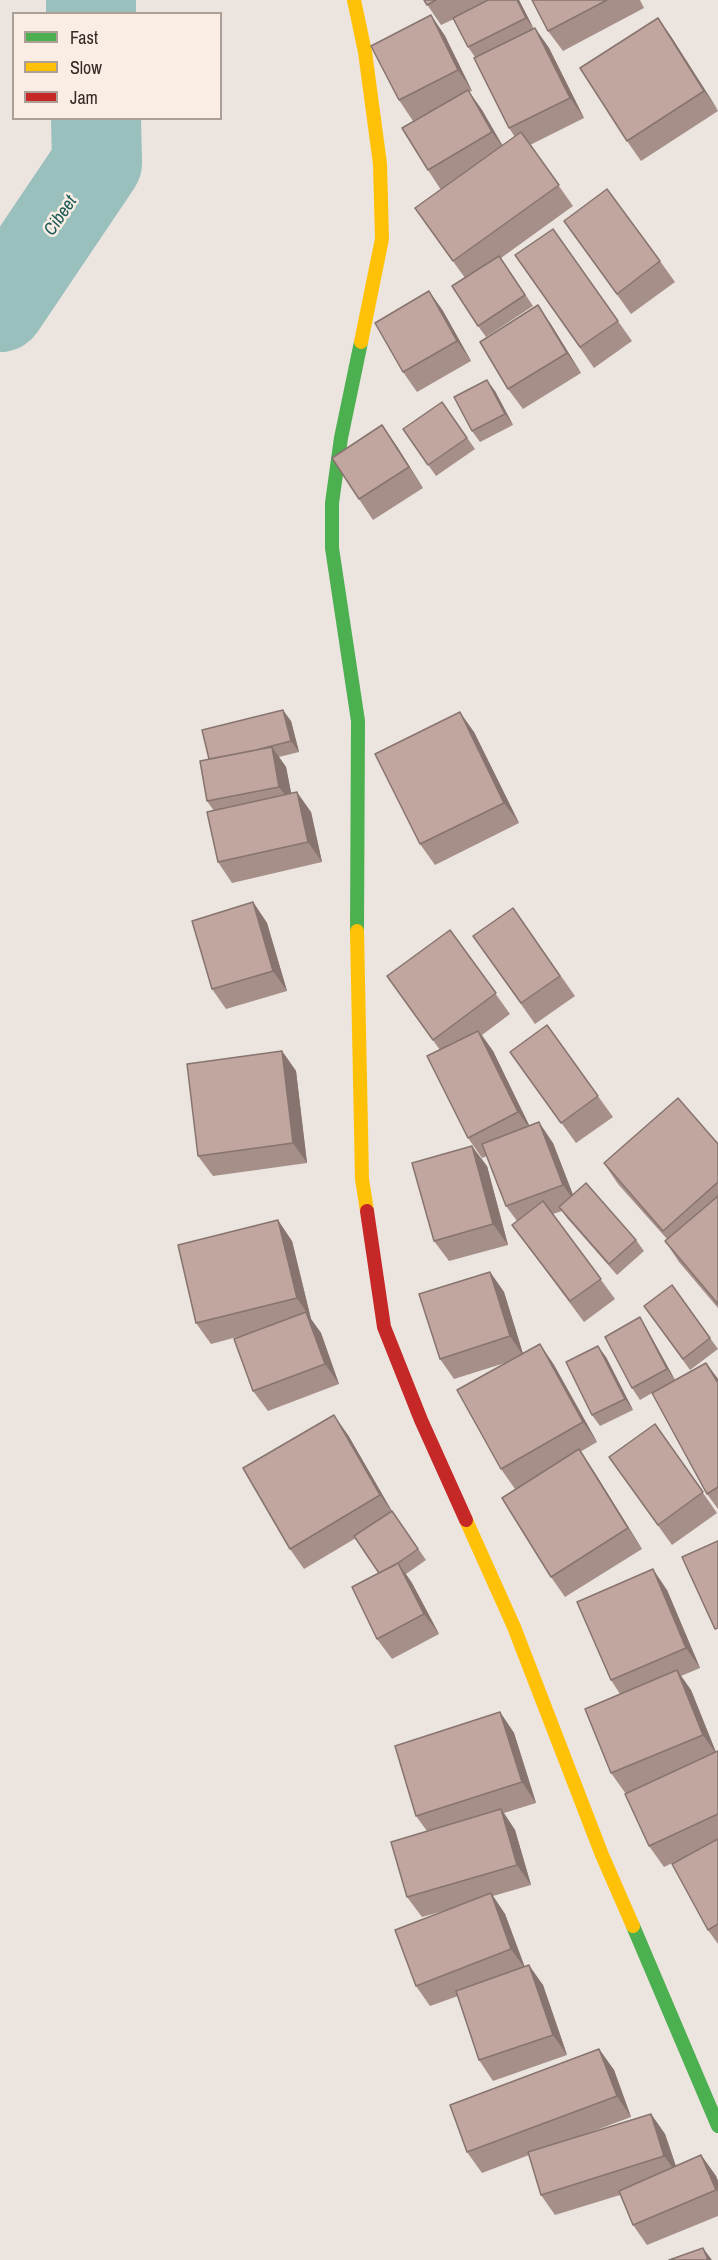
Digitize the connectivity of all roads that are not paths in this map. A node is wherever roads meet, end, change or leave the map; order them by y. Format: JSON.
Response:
{"nodes":[{"id":1,"x":354,"y":0,"type":"edge"},
{"id":2,"x":718,"y":2126,"type":"edge"}],
"edges":[{"from":1,"to":2,"type":"street"}]}
